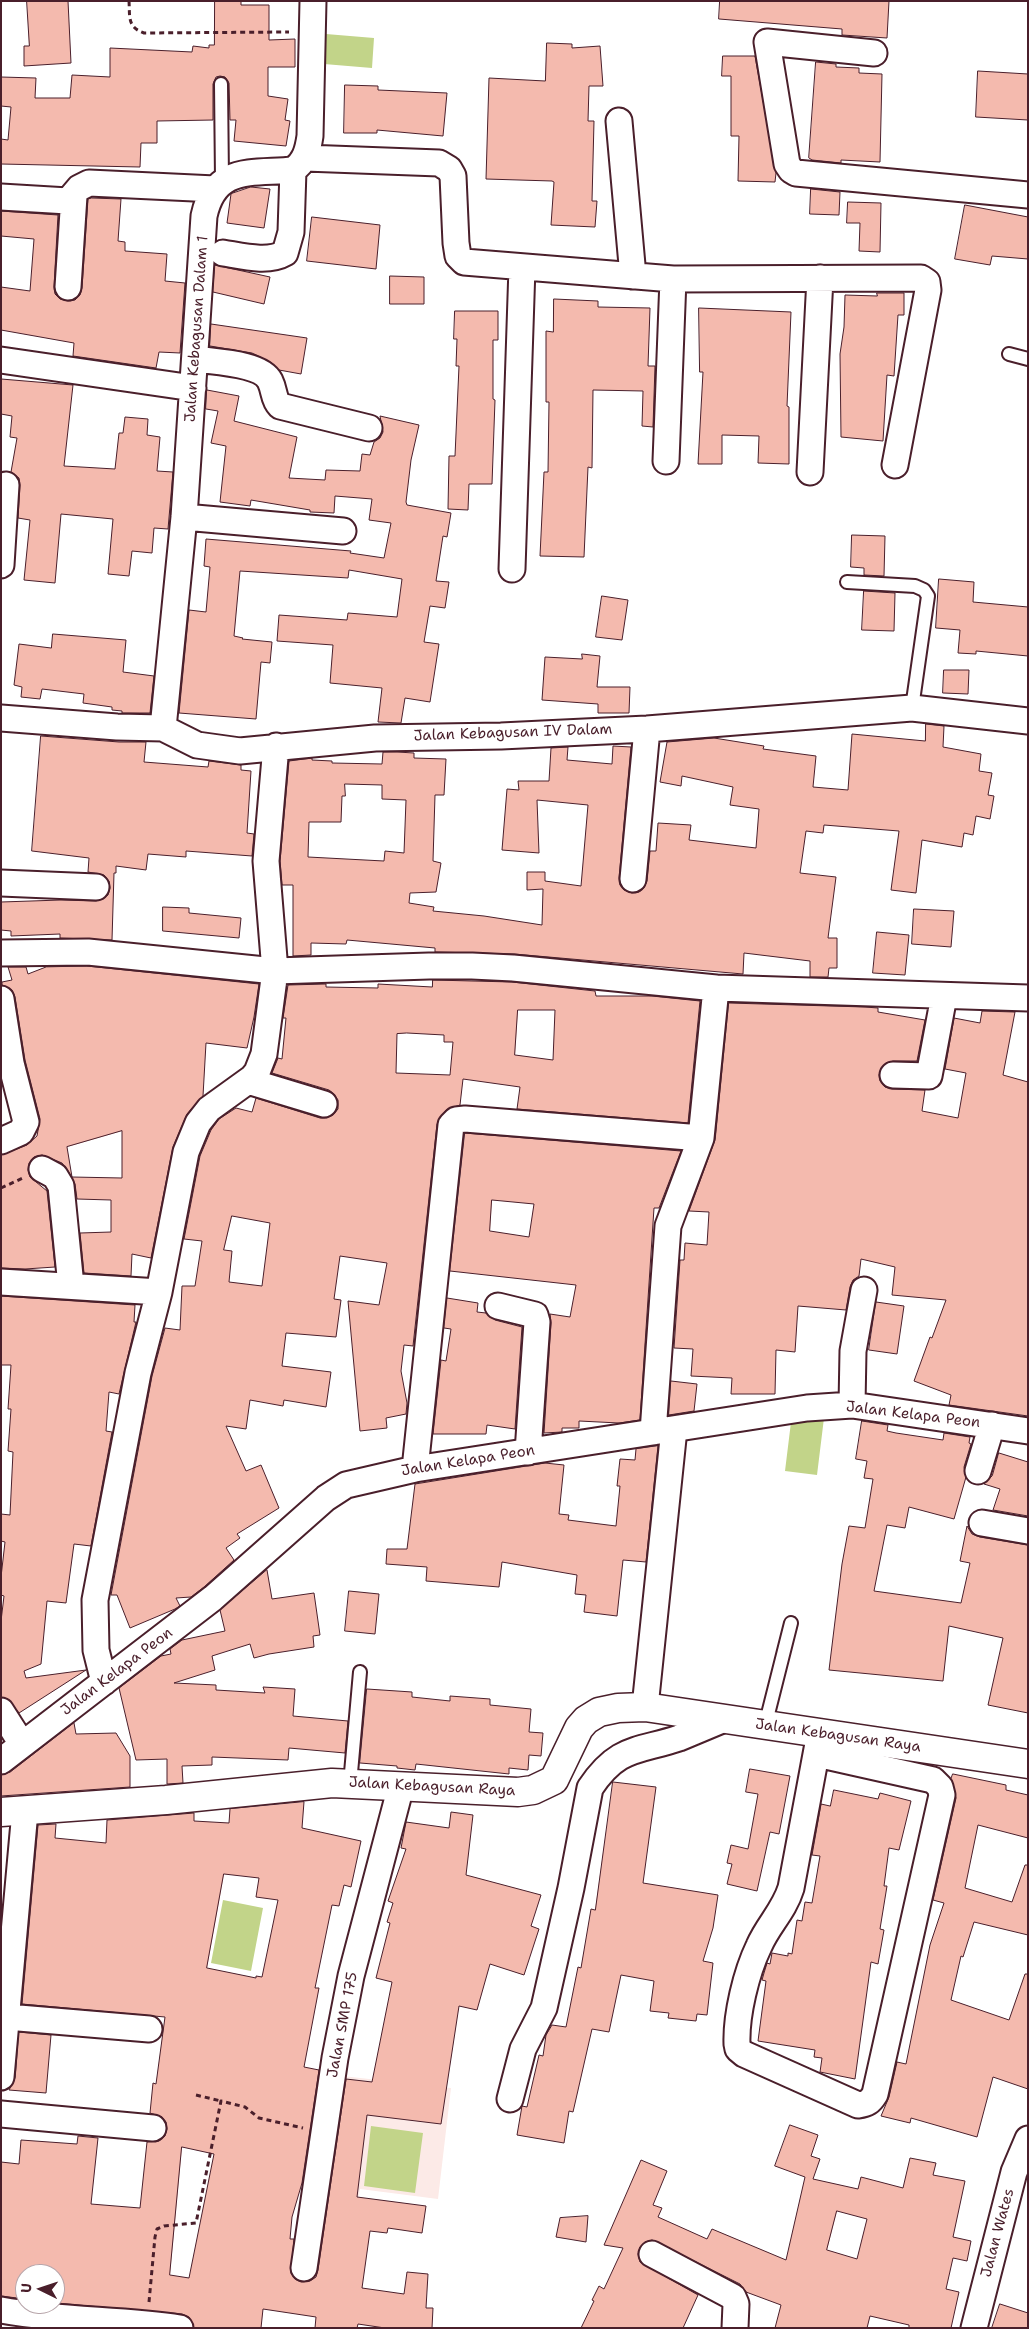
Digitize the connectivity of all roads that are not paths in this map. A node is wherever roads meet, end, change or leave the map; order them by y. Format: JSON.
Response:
{"nodes":[{"id":1,"x":313,"y":1,"type":"edge"},
{"id":2,"x":874,"y":53,"type":"dead end"},
{"id":3,"x":221,"y":84,"type":"dead end"},
{"id":4,"x":618,"y":121,"type":"dead end"},
{"id":5,"x":299,"y":164,"type":"junction"},
{"id":6,"x":218,"y":185,"type":"junction"},
{"id":7,"x":1028,"y":195,"type":"edge"},
{"id":8,"x":74,"y":196,"type":"junction"},
{"id":9,"x":1,"y":197,"type":"edge"},
{"id":10,"x":223,"y":253,"type":"dead end"},
{"id":11,"x":522,"y":267,"type":"junction"},
{"id":12,"x":633,"y":276,"type":"junction"},
{"id":13,"x":820,"y":278,"type":"junction"},
{"id":14,"x":673,"y":280,"type":"junction"},
{"id":15,"x":68,"y":287,"type":"dead end"},
{"id":16,"x":1009,"y":354,"type":"dead end"},
{"id":17,"x":196,"y":359,"type":"junction"},
{"id":18,"x":1028,"y":359,"type":"edge"},
{"id":19,"x":1,"y":360,"type":"edge"},
{"id":20,"x":193,"y":388,"type":"junction"},
{"id":21,"x":369,"y":428,"type":"dead end"},
{"id":22,"x":666,"y":461,"type":"dead end"},
{"id":23,"x":895,"y":465,"type":"dead end"},
{"id":24,"x":810,"y":472,"type":"dead end"},
{"id":25,"x":6,"y":485,"type":"dead end"},
{"id":26,"x":184,"y":517,"type":"junction"},
{"id":27,"x":343,"y":530,"type":"dead end"},
{"id":28,"x":1,"y":565,"type":"edge"},
{"id":29,"x":512,"y":569,"type":"dead end"},
{"id":30,"x":847,"y":582,"type":"dead end"},
{"id":31,"x":912,"y":708,"type":"junction"},
{"id":32,"x":1,"y":718,"type":"edge"},
{"id":33,"x":1028,"y":721,"type":"edge"},
{"id":34,"x":163,"y":728,"type":"junction"},
{"id":35,"x":647,"y":729,"type":"junction"},
{"id":36,"x":276,"y":746,"type":"junction"},
{"id":37,"x":633,"y":879,"type":"dead end"},
{"id":38,"x":1,"y":883,"type":"edge"},
{"id":39,"x":96,"y":887,"type":"dead end"},
{"id":40,"x":1,"y":953,"type":"edge"},
{"id":41,"x":275,"y":971,"type":"junction"},
{"id":42,"x":716,"y":988,"type":"junction"},
{"id":43,"x":944,"y":996,"type":"junction"},
{"id":44,"x":1028,"y":998,"type":"edge"},
{"id":45,"x":1,"y":1000,"type":"edge"},
{"id":46,"x":6,"y":1064,"type":"edge"},
{"id":47,"x":893,"y":1075,"type":"dead end"},
{"id":48,"x":248,"y":1081,"type":"junction"},
{"id":49,"x":324,"y":1104,"type":"dead end"},
{"id":50,"x":702,"y":1138,"type":"junction"},
{"id":51,"x":1,"y":1141,"type":"edge"},
{"id":52,"x":42,"y":1170,"type":"dead end"},
{"id":53,"x":1,"y":1282,"type":"edge"},
{"id":54,"x":71,"y":1286,"type":"junction"},
{"id":55,"x":1,"y":1287,"type":"edge"},
{"id":56,"x":864,"y":1290,"type":"dead end"},
{"id":57,"x":158,"y":1296,"type":"junction"},
{"id":58,"x":498,"y":1306,"type":"dead end"},
{"id":59,"x":852,"y":1405,"type":"junction"},
{"id":60,"x":992,"y":1424,"type":"junction"},
{"id":61,"x":663,"y":1430,"type":"junction"},
{"id":62,"x":1028,"y":1431,"type":"edge"},
{"id":63,"x":528,"y":1452,"type":"junction"},
{"id":64,"x":415,"y":1469,"type":"junction"},
{"id":65,"x":978,"y":1471,"type":"dead end"},
{"id":66,"x":982,"y":1523,"type":"dead end"},
{"id":67,"x":1028,"y":1531,"type":"edge"},
{"id":68,"x":791,"y":1623,"type":"dead end"},
{"id":69,"x":360,"y":1672,"type":"dead end"},
{"id":70,"x":104,"y":1682,"type":"junction"},
{"id":71,"x":645,"y":1708,"type":"junction"},
{"id":72,"x":1,"y":1711,"type":"edge"},
{"id":73,"x":722,"y":1720,"type":"junction"},
{"id":74,"x":765,"y":1726,"type":"junction"},
{"id":75,"x":22,"y":1744,"type":"junction"},
{"id":76,"x":819,"y":1744,"type":"junction"},
{"id":77,"x":1,"y":1761,"type":"edge"},
{"id":78,"x":1028,"y":1764,"type":"edge"},
{"id":79,"x":350,"y":1784,"type":"junction"},
{"id":80,"x":401,"y":1786,"type":"junction"},
{"id":81,"x":13,"y":1812,"type":"edge"},
{"id":82,"x":7,"y":2017,"type":"junction"},
{"id":83,"x":150,"y":2030,"type":"dead end"},
{"id":84,"x":1,"y":2076,"type":"edge"},
{"id":85,"x":510,"y":2099,"type":"dead end"},
{"id":86,"x":1,"y":2114,"type":"edge"},
{"id":87,"x":153,"y":2128,"type":"dead end"},
{"id":88,"x":1028,"y":2140,"type":"edge"},
{"id":89,"x":652,"y":2254,"type":"dead end"},
{"id":90,"x":304,"y":2268,"type":"dead end"},
{"id":91,"x":1,"y":2310,"type":"edge"},
{"id":92,"x":180,"y":2328,"type":"edge"},
{"id":93,"x":735,"y":2328,"type":"edge"},
{"id":94,"x":974,"y":2328,"type":"edge"}],
"edges":[{"from":1,"to":5,"type":"street"},
{"from":2,"to":7,"type":"street"},
{"from":3,"to":6,"type":"lane"},
{"from":4,"to":12,"type":"street"},
{"from":5,"to":6,"type":"street"},
{"from":5,"to":10,"type":"street"},
{"from":5,"to":11,"type":"street"},
{"from":6,"to":8,"type":"street"},
{"from":6,"to":17,"type":"street","name":"Jalan Kebagusan Dalam 1"},
{"from":8,"to":9,"type":"street"},
{"from":8,"to":15,"type":"street"},
{"from":11,"to":12,"type":"street"},
{"from":11,"to":29,"type":"street"},
{"from":12,"to":14,"type":"street"},
{"from":13,"to":14,"type":"street"},
{"from":13,"to":23,"type":"street"},
{"from":13,"to":24,"type":"street"},
{"from":14,"to":22,"type":"street"},
{"from":16,"to":18,"type":"lane"},
{"from":17,"to":20,"type":"street","name":"Jalan Kebagusan Dalam 1"},
{"from":17,"to":21,"type":"street"},
{"from":19,"to":20,"type":"street"},
{"from":20,"to":26,"type":"street","name":"Jalan Kebagusan Dalam 1"},
{"from":25,"to":28,"type":"street"},
{"from":26,"to":27,"type":"street"},
{"from":26,"to":34,"type":"street","name":"Jalan Kebagusan Dalam 1"},
{"from":30,"to":31,"type":"lane"},
{"from":31,"to":33,"type":"street","name":"Jalan Kebagusan IV Dalam"},
{"from":31,"to":35,"type":"street","name":"Jalan Kebagusan IV Dalam"},
{"from":32,"to":34,"type":"street","name":"Jalan Kebagusan IV Dalam"},
{"from":34,"to":36,"type":"street","name":"Jalan Kebagusan IV Dalam"},
{"from":35,"to":36,"type":"street","name":"Jalan Kebagusan IV Dalam"},
{"from":35,"to":37,"type":"street"},
{"from":36,"to":41,"type":"street"},
{"from":38,"to":39,"type":"street"},
{"from":40,"to":41,"type":"street"},
{"from":41,"to":42,"type":"street"},
{"from":41,"to":48,"type":"street"},
{"from":42,"to":43,"type":"street"},
{"from":42,"to":50,"type":"street"},
{"from":43,"to":44,"type":"street"},
{"from":43,"to":47,"type":"street"},
{"from":45,"to":46,"type":"street"},
{"from":46,"to":51,"type":"street"},
{"from":48,"to":49,"type":"street"},
{"from":48,"to":57,"type":"street"},
{"from":50,"to":61,"type":"street"},
{"from":50,"to":64,"type":"street"},
{"from":52,"to":54,"type":"street"},
{"from":53,"to":54,"type":"street"},
{"from":54,"to":57,"type":"street"},
{"from":55,"to":57,"type":"street"},
{"from":56,"to":59,"type":"street"},
{"from":57,"to":70,"type":"street"},
{"from":58,"to":63,"type":"street"},
{"from":59,"to":60,"type":"street","name":"Jalan Kelapa Peon"},
{"from":59,"to":61,"type":"street","name":"Jalan Kelapa Peon"},
{"from":60,"to":62,"type":"street","name":"Jalan Kelapa Peon"},
{"from":60,"to":65,"type":"street"},
{"from":61,"to":63,"type":"street","name":"Jalan Kelapa Peon"},
{"from":61,"to":71,"type":"street"},
{"from":63,"to":64,"type":"street","name":"Jalan Kelapa Peon"},
{"from":64,"to":70,"type":"street","name":"Jalan Kelapa Peon"},
{"from":66,"to":67,"type":"street"},
{"from":68,"to":74,"type":"lane"},
{"from":69,"to":79,"type":"lane"},
{"from":70,"to":75,"type":"street","name":"Jalan Kelapa Peon"},
{"from":71,"to":73,"type":"main road","name":"Jalan Kebagusan Raya"},
{"from":71,"to":80,"type":"main road","name":"Jalan Kebagusan Raya"},
{"from":72,"to":75,"type":"street"},
{"from":73,"to":74,"type":"main road","name":"Jalan Kebagusan Raya"},
{"from":73,"to":85,"type":"street"},
{"from":74,"to":76,"type":"main road","name":"Jalan Kebagusan Raya"},
{"from":75,"to":77,"type":"street","name":"Jalan Kelapa Peon"},
{"from":76,"to":76,"type":"street"},
{"from":76,"to":78,"type":"main road","name":"Jalan Kebagusan Raya"},
{"from":79,"to":80,"type":"main road","name":"Jalan Kebagusan Raya"},
{"from":79,"to":81,"type":"main road","name":"Jalan Kebagusan Raya"},
{"from":80,"to":90,"type":"street","name":"Jalan SMP 175"},
{"from":81,"to":82,"type":"street"},
{"from":82,"to":83,"type":"street"},
{"from":82,"to":84,"type":"street"},
{"from":86,"to":87,"type":"street"},
{"from":88,"to":94,"type":"street","name":"Jalan Wates"},
{"from":89,"to":93,"type":"street"},
{"from":91,"to":92,"type":"street"}]}
